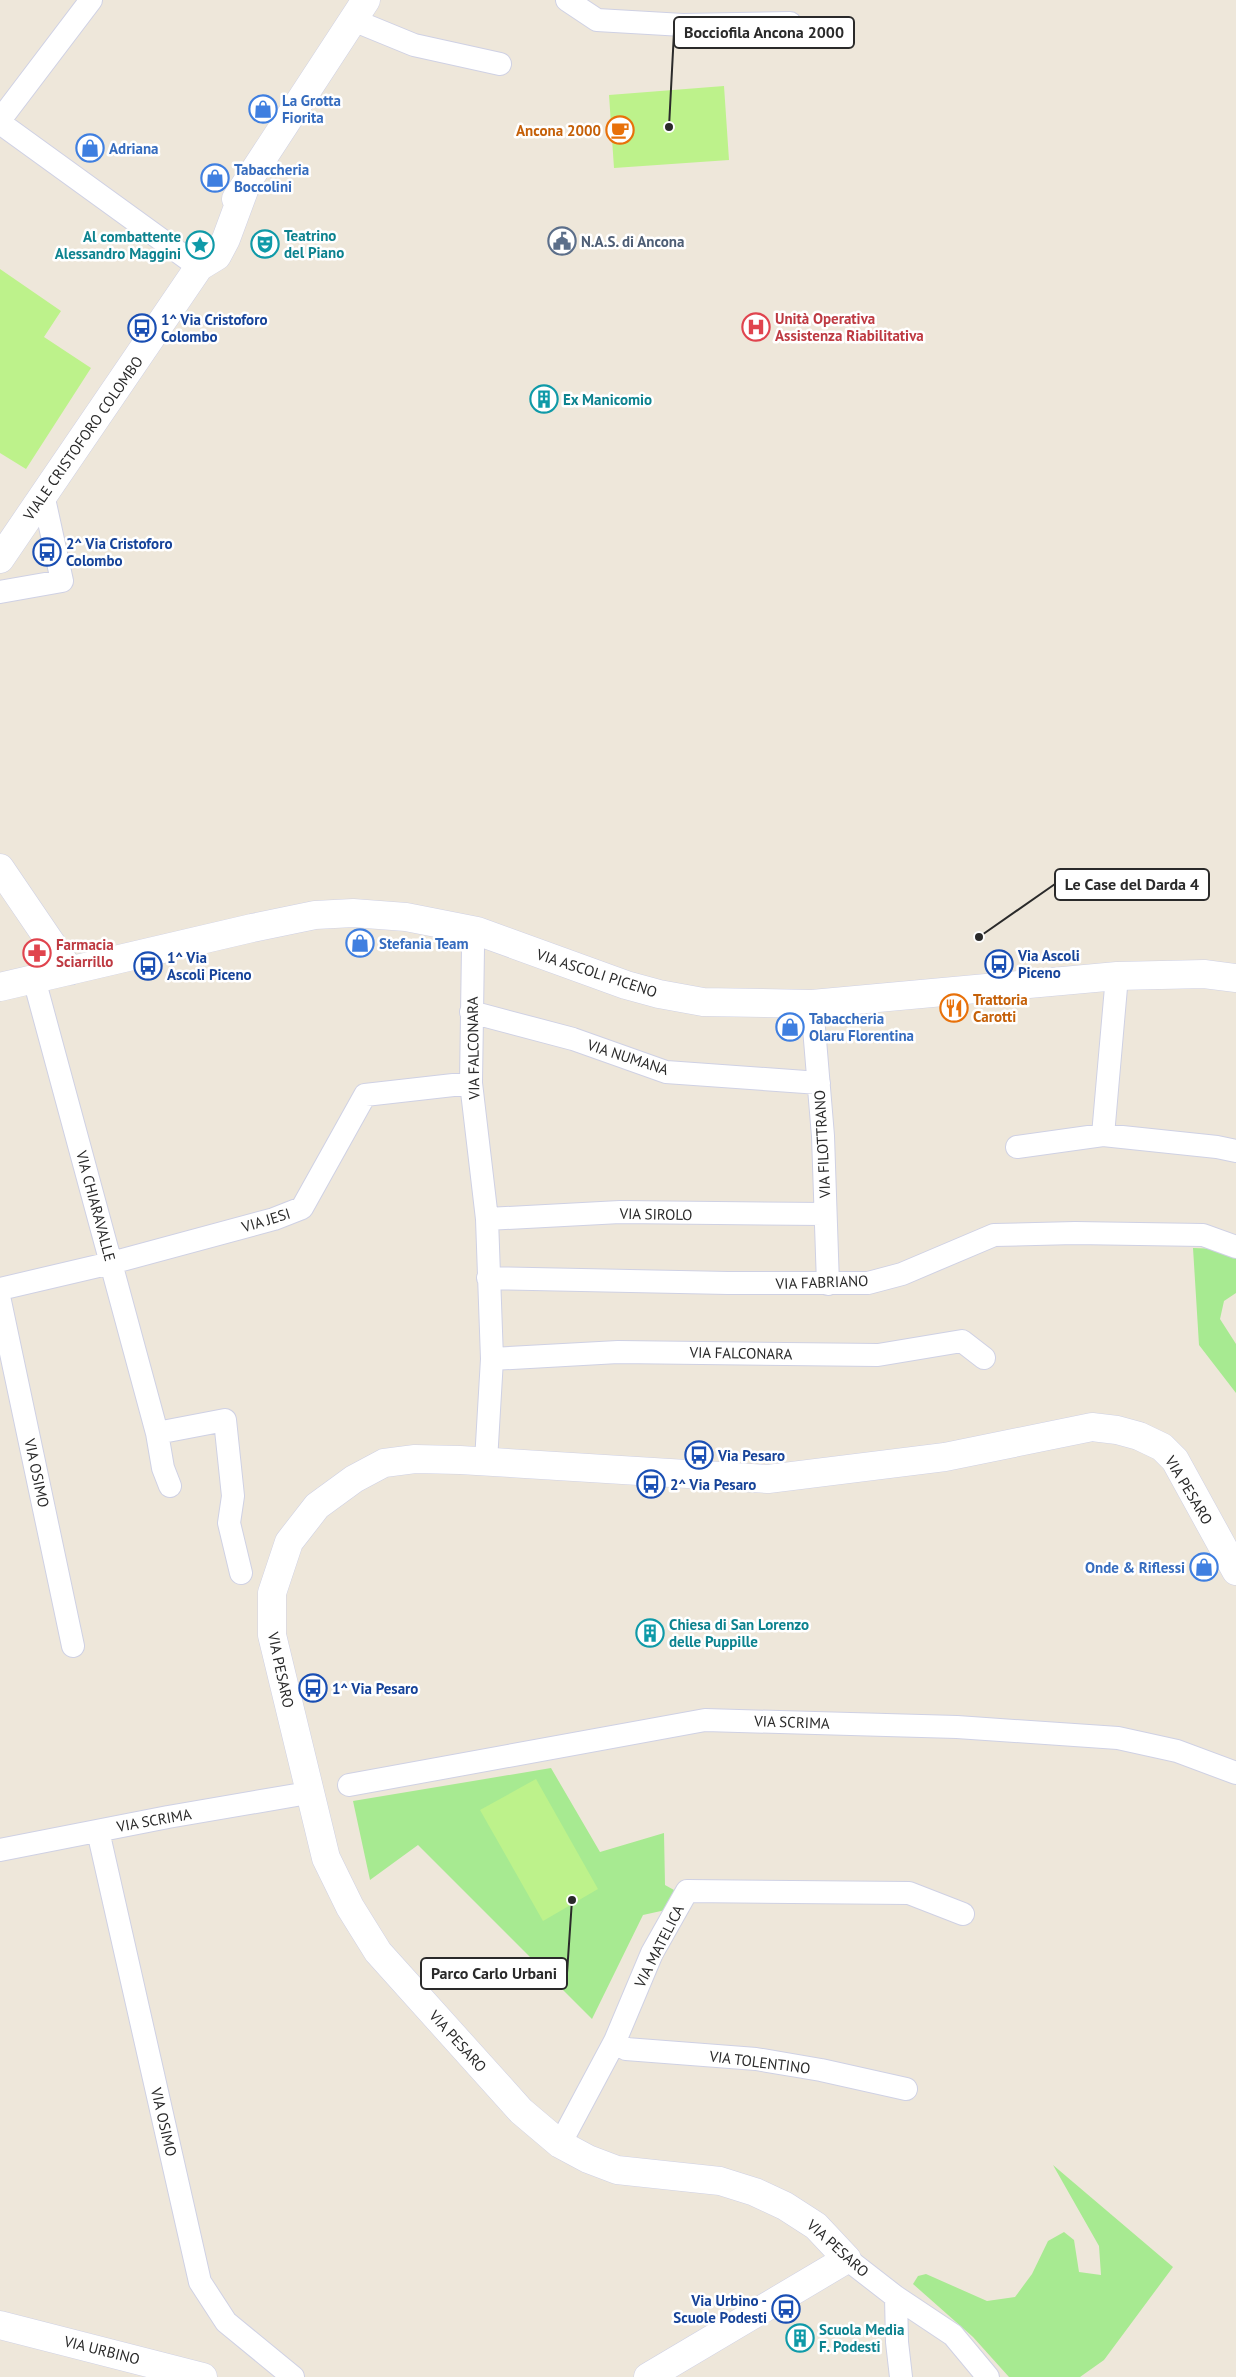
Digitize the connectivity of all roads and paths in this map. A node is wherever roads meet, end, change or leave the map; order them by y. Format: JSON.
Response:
{"nodes":[{"id":1,"x":91,"y":0,"type":"edge"},
{"id":2,"x":567,"y":0,"type":"edge"},
{"id":3,"x":360,"y":10,"type":"edge"},
{"id":4,"x":790,"y":23,"type":"dead end"},
{"id":5,"x":500,"y":64,"type":"dead end"},
{"id":6,"x":0,"y":121,"type":"edge"},
{"id":7,"x":199,"y":267,"type":"junction"},
{"id":8,"x":43,"y":494,"type":"junction"},
{"id":9,"x":0,"y":558,"type":"edge"},
{"id":10,"x":0,"y":592,"type":"edge"},
{"id":11,"x":0,"y":868,"type":"edge"},
{"id":12,"x":473,"y":947,"type":"dead end"},
{"id":13,"x":70,"y":971,"type":"junction"},
{"id":14,"x":1117,"y":976,"type":"junction"},
{"id":15,"x":1236,"y":978,"type":"edge"},
{"id":16,"x":34,"y":979,"type":"junction"},
{"id":17,"x":0,"y":987,"type":"edge"},
{"id":18,"x":812,"y":1004,"type":"junction"},
{"id":19,"x":471,"y":1012,"type":"junction"},
{"id":20,"x":471,"y":1083,"type":"junction"},
{"id":21,"x":819,"y":1083,"type":"junction"},
{"id":22,"x":1103,"y":1135,"type":"junction"},
{"id":23,"x":1017,"y":1147,"type":"dead end"},
{"id":24,"x":1236,"y":1152,"type":"edge"},
{"id":25,"x":825,"y":1214,"type":"junction"},
{"id":26,"x":487,"y":1219,"type":"junction"},
{"id":27,"x":1236,"y":1247,"type":"edge"},
{"id":28,"x":111,"y":1263,"type":"junction"},
{"id":29,"x":488,"y":1278,"type":"junction"},
{"id":30,"x":828,"y":1284,"type":"junction"},
{"id":31,"x":0,"y":1289,"type":"edge"},
{"id":32,"x":0,"y":1301,"type":"edge"},
{"id":33,"x":984,"y":1358,"type":"dead end"},
{"id":34,"x":492,"y":1359,"type":"junction"},
{"id":35,"x":157,"y":1433,"type":"junction"},
{"id":36,"x":486,"y":1461,"type":"junction"},
{"id":37,"x":170,"y":1486,"type":"dead end"},
{"id":38,"x":1236,"y":1571,"type":"edge"},
{"id":39,"x":241,"y":1573,"type":"dead end"},
{"id":40,"x":72,"y":1646,"type":"dead end"},
{"id":41,"x":1236,"y":1773,"type":"edge"},
{"id":42,"x":349,"y":1786,"type":"dead end"},
{"id":43,"x":308,"y":1793,"type":"junction"},
{"id":44,"x":98,"y":1831,"type":"junction"},
{"id":45,"x":0,"y":1850,"type":"edge"},
{"id":46,"x":963,"y":1914,"type":"dead end"},
{"id":47,"x":615,"y":2041,"type":"junction"},
{"id":48,"x":906,"y":2089,"type":"dead end"},
{"id":49,"x":560,"y":2144,"type":"junction"},
{"id":50,"x":847,"y":2259,"type":"junction"},
{"id":51,"x":896,"y":2297,"type":"junction"},
{"id":52,"x":0,"y":2325,"type":"edge"},
{"id":53,"x":203,"y":2377,"type":"edge"},
{"id":54,"x":293,"y":2377,"type":"edge"},
{"id":55,"x":648,"y":2377,"type":"edge"},
{"id":56,"x":901,"y":2377,"type":"edge"},
{"id":57,"x":988,"y":2377,"type":"edge"}],
"edges":[{"from":1,"to":6,"type":"street"},
{"from":2,"to":4,"type":"street"},
{"from":3,"to":5,"type":"street"},
{"from":3,"to":7,"type":"street","name":"VIALE CRISTOFORO COLOMBO"},
{"from":6,"to":7,"type":"street"},
{"from":7,"to":8,"type":"street","name":"VIALE CRISTOFORO COLOMBO"},
{"from":8,"to":9,"type":"street","name":"VIALE CRISTOFORO COLOMBO"},
{"from":8,"to":10,"type":"street"},
{"from":11,"to":13,"type":"street"},
{"from":12,"to":19,"type":"street","name":"VIA FALCONARA"},
{"from":13,"to":16,"type":"street","name":"VIA ASCOLI PICENO"},
{"from":13,"to":18,"type":"street","name":"VIA ASCOLI PICENO"},
{"from":14,"to":15,"type":"street","name":"VIA ASCOLI PICENO"},
{"from":14,"to":18,"type":"street","name":"VIA ASCOLI PICENO"},
{"from":14,"to":22,"type":"street"},
{"from":16,"to":17,"type":"street","name":"VIA ASCOLI PICENO"},
{"from":16,"to":28,"type":"street","name":"VIA CHIARAVALLE"},
{"from":18,"to":21,"type":"street","name":"VIA FILOTTRANO"},
{"from":19,"to":20,"type":"street","name":"VIA FALCONARA"},
{"from":19,"to":21,"type":"street","name":"VIA NUMANA"},
{"from":20,"to":26,"type":"street","name":"VIA FALCONARA"},
{"from":20,"to":28,"type":"street","name":"VIA JESI"},
{"from":21,"to":25,"type":"street","name":"VIA FILOTTRANO"},
{"from":22,"to":23,"type":"street"},
{"from":22,"to":24,"type":"street"},
{"from":25,"to":26,"type":"street","name":"VIA SIROLO"},
{"from":25,"to":30,"type":"street","name":"VIA FILOTTRANO"},
{"from":26,"to":29,"type":"street","name":"VIA FALCONARA"},
{"from":27,"to":30,"type":"street","name":"VIA FABRIANO"},
{"from":28,"to":31,"type":"street","name":"VIA JESI"},
{"from":28,"to":35,"type":"street","name":"VIA CHIARAVALLE"},
{"from":29,"to":30,"type":"street","name":"VIA FABRIANO"},
{"from":29,"to":34,"type":"street","name":"VIA FALCONARA"},
{"from":32,"to":40,"type":"street","name":"VIA OSIMO"},
{"from":33,"to":34,"type":"street","name":"VIA FALCONARA"},
{"from":34,"to":36,"type":"street","name":"VIA FALCONARA"},
{"from":35,"to":37,"type":"street","name":"VIA CHIARAVALLE"},
{"from":35,"to":39,"type":"street"},
{"from":36,"to":38,"type":"street","name":"VIA PESARO"},
{"from":36,"to":43,"type":"street","name":"VIA PESARO"},
{"from":41,"to":42,"type":"street","name":"VIA SCRIMA"},
{"from":43,"to":44,"type":"street","name":"VIA SCRIMA"},
{"from":43,"to":49,"type":"street","name":"VIA PESARO"},
{"from":44,"to":45,"type":"street","name":"VIA SCRIMA"},
{"from":44,"to":54,"type":"street","name":"VIA OSIMO"},
{"from":46,"to":47,"type":"street","name":"VIA MATELICA"},
{"from":47,"to":48,"type":"street","name":"VIA TOLENTINO"},
{"from":47,"to":49,"type":"street","name":"VIA MATELICA"},
{"from":49,"to":50,"type":"street","name":"VIA PESARO"},
{"from":50,"to":51,"type":"street","name":"VIA PESARO"},
{"from":50,"to":55,"type":"street"},
{"from":51,"to":56,"type":"street"},
{"from":51,"to":57,"type":"street","name":"VIA PESARO"},
{"from":52,"to":53,"type":"street","name":"VIA URBINO"}]}
